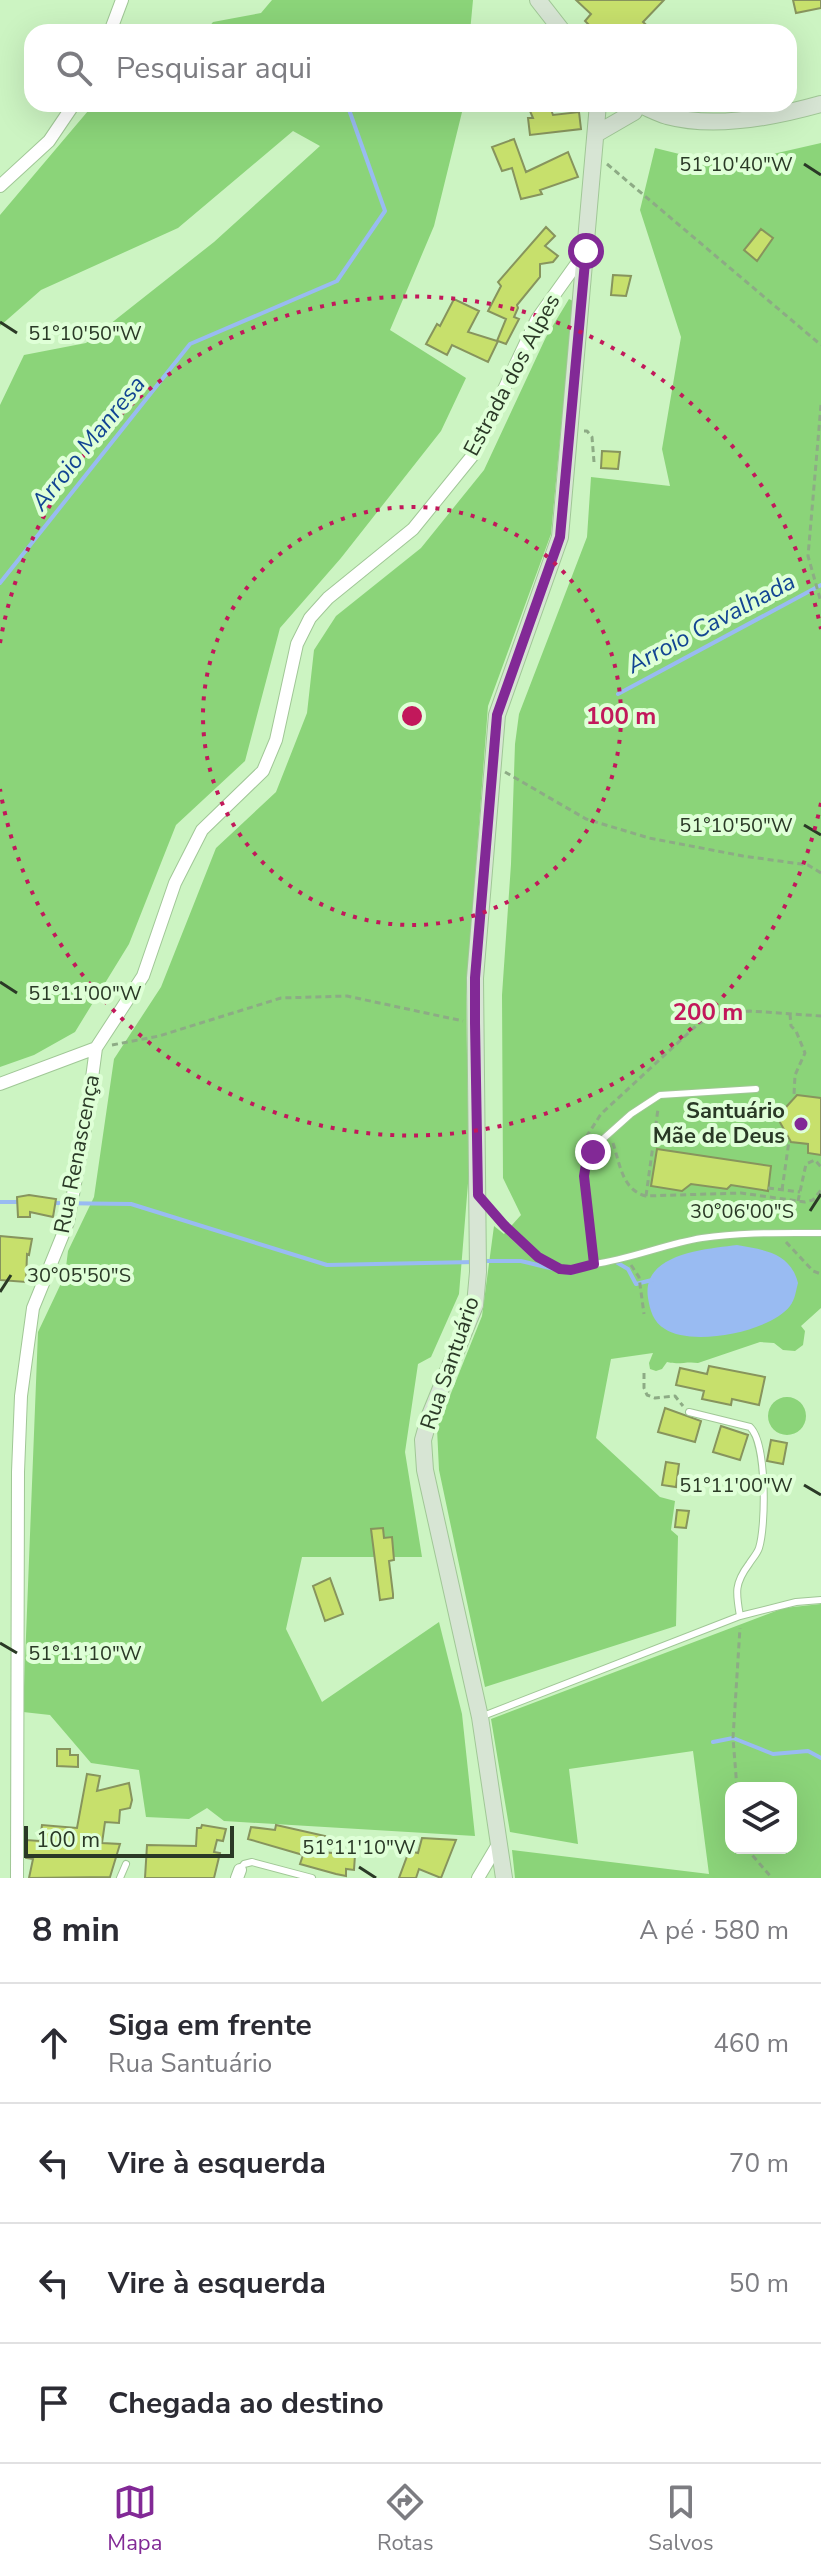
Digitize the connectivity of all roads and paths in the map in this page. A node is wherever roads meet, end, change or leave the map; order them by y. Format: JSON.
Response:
{"nodes":[{"id":1,"x":122,"y":0,"type":"edge"},
{"id":2,"x":538,"y":0,"type":"edge"},
{"id":3,"x":113,"y":24,"type":"edge"},
{"id":4,"x":557,"y":24,"type":"edge"},
{"id":5,"x":821,"y":104,"type":"edge"},
{"id":6,"x":797,"y":109,"type":"edge"},
{"id":7,"x":69,"y":112,"type":"edge"},
{"id":8,"x":597,"y":112,"type":"edge"},
{"id":9,"x":634,"y":112,"type":"edge"},
{"id":10,"x":658,"y":112,"type":"edge"},
{"id":11,"x":781,"y":112,"type":"edge"},
{"id":12,"x":596,"y":134,"type":"junction"},
{"id":13,"x":595,"y":153,"type":"junction"},
{"id":14,"x":0,"y":186,"type":"edge"},
{"id":15,"x":586,"y":251,"type":"junction"},
{"id":16,"x":821,"y":345,"type":"edge"},
{"id":17,"x":821,"y":405,"type":"edge"},
{"id":18,"x":570,"y":431,"type":"junction"},
{"id":19,"x":594,"y":462,"type":"dead end"},
{"id":20,"x":821,"y":602,"type":"edge"},
{"id":21,"x":494,"y":765,"type":"junction"},
{"id":22,"x":821,"y":873,"type":"edge"},
{"id":23,"x":790,"y":1014,"type":"junction"},
{"id":24,"x":821,"y":1016,"type":"edge"},
{"id":25,"x":475,"y":1023,"type":"junction"},
{"id":26,"x":96,"y":1048,"type":"junction"},
{"id":27,"x":0,"y":1084,"type":"edge"},
{"id":28,"x":756,"y":1089,"type":"dead end"},
{"id":29,"x":660,"y":1095,"type":"junction"},
{"id":30,"x":794,"y":1095,"type":"dead end"},
{"id":31,"x":610,"y":1133,"type":"junction"},
{"id":32,"x":789,"y":1141,"type":"dead end"},
{"id":33,"x":586,"y":1164,"type":"junction"},
{"id":34,"x":821,"y":1167,"type":"edge"},
{"id":35,"x":768,"y":1188,"type":"dead end"},
{"id":36,"x":782,"y":1190,"type":"junction"},
{"id":37,"x":821,"y":1190,"type":"edge"},
{"id":38,"x":800,"y":1192,"type":"junction"},
{"id":39,"x":478,"y":1195,"type":"junction"},
{"id":40,"x":646,"y":1196,"type":"junction"},
{"id":41,"x":798,"y":1201,"type":"junction"},
{"id":42,"x":778,"y":1233,"type":"junction"},
{"id":43,"x":821,"y":1233,"type":"edge"},
{"id":44,"x":624,"y":1260,"type":"junction"},
{"id":45,"x":594,"y":1264,"type":"junction"},
{"id":46,"x":821,"y":1274,"type":"edge"},
{"id":47,"x":644,"y":1314,"type":"dead end"},
{"id":48,"x":644,"y":1373,"type":"dead end"},
{"id":49,"x":689,"y":1412,"type":"joint"},
{"id":50,"x":821,"y":1600,"type":"edge"},
{"id":51,"x":740,"y":1616,"type":"junction"},
{"id":52,"x":480,"y":1717,"type":"junction"},
{"id":53,"x":737,"y":1782,"type":"edge"},
{"id":54,"x":500,"y":1841,"type":"junction"},
{"id":55,"x":751,"y":1854,"type":"edge"},
{"id":56,"x":126,"y":1864,"type":"dead end"},
{"id":57,"x":238,"y":1874,"type":"edge"},
{"id":58,"x":17,"y":1878,"type":"edge"},
{"id":59,"x":120,"y":1878,"type":"edge"},
{"id":60,"x":312,"y":1878,"type":"edge"},
{"id":61,"x":478,"y":1878,"type":"edge"},
{"id":62,"x":504,"y":1878,"type":"edge"},
{"id":63,"x":772,"y":1878,"type":"edge"}],
"edges":[{"from":1,"to":3,"type":"street"},
{"from":2,"to":4,"type":"street"},
{"from":5,"to":6,"type":"street"},
{"from":7,"to":14,"type":"street"},
{"from":8,"to":12,"type":"street","name":"Rua Santuário"},
{"from":9,"to":12,"type":"street"},
{"from":10,"to":11,"type":"street"},
{"from":12,"to":13,"type":"street","name":"Rua Santuário"},
{"from":13,"to":15,"type":"street","name":"Rua Santuário"},
{"from":13,"to":16,"type":"path"},
{"from":15,"to":18,"type":"street","name":"Rua Santuário"},
{"from":15,"to":26,"type":"street","name":"Estrada dos Alpes"},
{"from":17,"to":20,"type":"path"},
{"from":18,"to":19,"type":"path"},
{"from":18,"to":21,"type":"street","name":"Rua Santuário"},
{"from":21,"to":22,"type":"path"},
{"from":21,"to":25,"type":"street","name":"Rua Santuário"},
{"from":23,"to":24,"type":"path"},
{"from":23,"to":30,"type":"path"},
{"from":23,"to":33,"type":"path"},
{"from":25,"to":26,"type":"path"},
{"from":25,"to":39,"type":"street","name":"Rua Santuário"},
{"from":26,"to":27,"type":"street"},
{"from":26,"to":58,"type":"street","name":"Rua Renascença"},
{"from":28,"to":29,"type":"lane"},
{"from":29,"to":31,"type":"lane"},
{"from":29,"to":40,"type":"path"},
{"from":31,"to":33,"type":"lane"},
{"from":31,"to":40,"type":"path"},
{"from":32,"to":36,"type":"path"},
{"from":33,"to":45,"type":"lane"},
{"from":34,"to":38,"type":"path"},
{"from":35,"to":36,"type":"path"},
{"from":36,"to":38,"type":"path"},
{"from":37,"to":41,"type":"path"},
{"from":38,"to":41,"type":"path"},
{"from":39,"to":45,"type":"lane"},
{"from":39,"to":52,"type":"street","name":"Rua Santuário"},
{"from":40,"to":41,"type":"path"},
{"from":42,"to":43,"type":"lane"},
{"from":42,"to":44,"type":"lane"},
{"from":42,"to":46,"type":"path"},
{"from":44,"to":45,"type":"lane"},
{"from":44,"to":47,"type":"path"},
{"from":48,"to":49,"type":"path"},
{"from":49,"to":51,"type":"lane"},
{"from":50,"to":51,"type":"lane"},
{"from":51,"to":52,"type":"lane"},
{"from":51,"to":53,"type":"path"},
{"from":52,"to":54,"type":"street","name":"Rua Santuário"},
{"from":54,"to":61,"type":"street"},
{"from":54,"to":62,"type":"street","name":"Rua Santuário"},
{"from":55,"to":63,"type":"path"},
{"from":56,"to":59,"type":"lane"},
{"from":57,"to":60,"type":"lane"}]}
